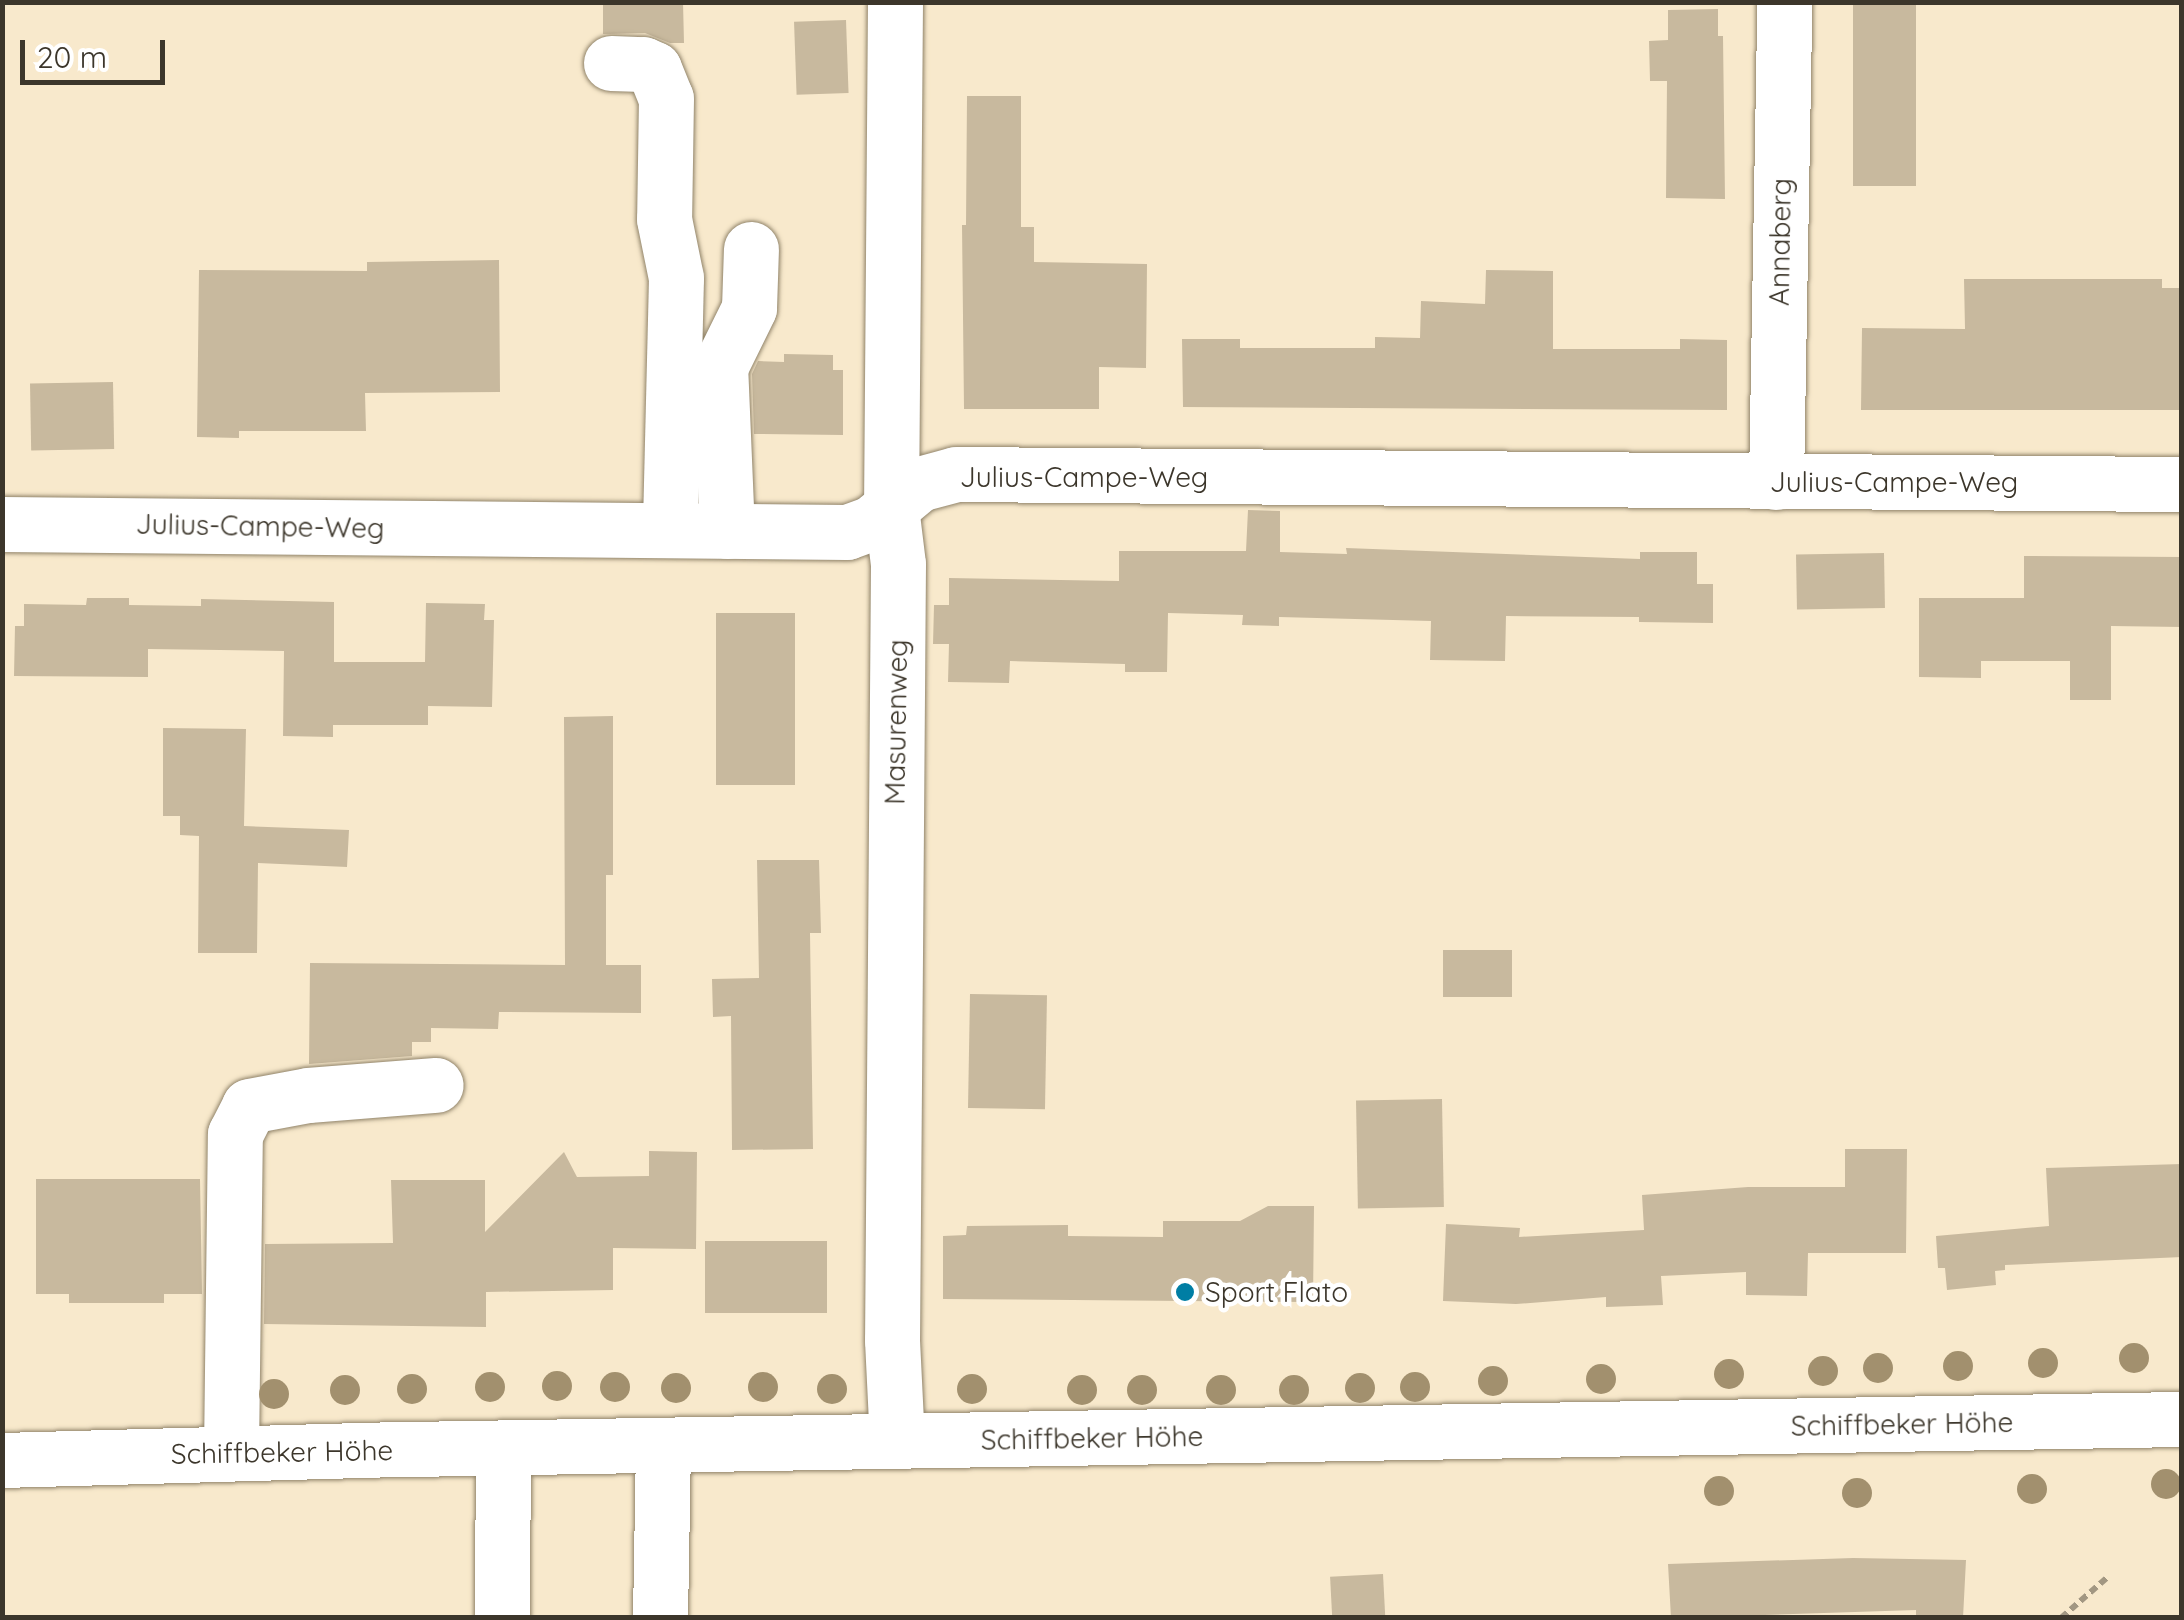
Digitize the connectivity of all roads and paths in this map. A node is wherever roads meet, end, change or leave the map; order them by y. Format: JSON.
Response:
{"nodes":[{"id":1,"x":895,"y":2,"type":"edge"},
{"id":2,"x":1784,"y":2,"type":"edge"},
{"id":3,"x":611,"y":63,"type":"dead end"},
{"id":4,"x":751,"y":250,"type":"dead end"},
{"id":5,"x":1776,"y":482,"type":"junction"},
{"id":6,"x":2182,"y":484,"type":"edge"},
{"id":7,"x":891,"y":506,"type":"junction"},
{"id":8,"x":2,"y":524,"type":"edge"},
{"id":9,"x":670,"y":530,"type":"junction"},
{"id":10,"x":727,"y":531,"type":"junction"},
{"id":11,"x":436,"y":1086,"type":"dead end"},
{"id":12,"x":2182,"y":1420,"type":"edge"},
{"id":13,"x":897,"y":1441,"type":"junction"},
{"id":14,"x":663,"y":1445,"type":"junction"},
{"id":15,"x":503,"y":1448,"type":"junction"},
{"id":16,"x":231,"y":1452,"type":"junction"},
{"id":17,"x":2,"y":1460,"type":"edge"},
{"id":18,"x":2108,"y":1576,"type":"dead end"},
{"id":19,"x":502,"y":1618,"type":"edge"},
{"id":20,"x":660,"y":1618,"type":"edge"},
{"id":21,"x":2061,"y":1618,"type":"edge"}],
"edges":[{"from":1,"to":7,"type":"street","name":"Masurenweg"},
{"from":2,"to":5,"type":"street","name":"Annaberg"},
{"from":3,"to":9,"type":"street"},
{"from":4,"to":10,"type":"street"},
{"from":5,"to":6,"type":"street","name":"Julius-Campe-Weg"},
{"from":5,"to":7,"type":"street","name":"Julius-Campe-Weg"},
{"from":7,"to":10,"type":"street","name":"Julius-Campe-Weg"},
{"from":7,"to":13,"type":"street","name":"Masurenweg"},
{"from":8,"to":9,"type":"street","name":"Julius-Campe-Weg"},
{"from":9,"to":10,"type":"street","name":"Julius-Campe-Weg"},
{"from":11,"to":16,"type":"street"},
{"from":12,"to":13,"type":"street","name":"Schiffbeker Höhe"},
{"from":13,"to":14,"type":"street","name":"Schiffbeker Höhe"},
{"from":14,"to":15,"type":"street","name":"Schiffbeker Höhe"},
{"from":14,"to":20,"type":"street"},
{"from":15,"to":16,"type":"street","name":"Schiffbeker Höhe"},
{"from":15,"to":19,"type":"street"},
{"from":16,"to":17,"type":"street","name":"Schiffbeker Höhe"},
{"from":18,"to":21,"type":"path"}]}
